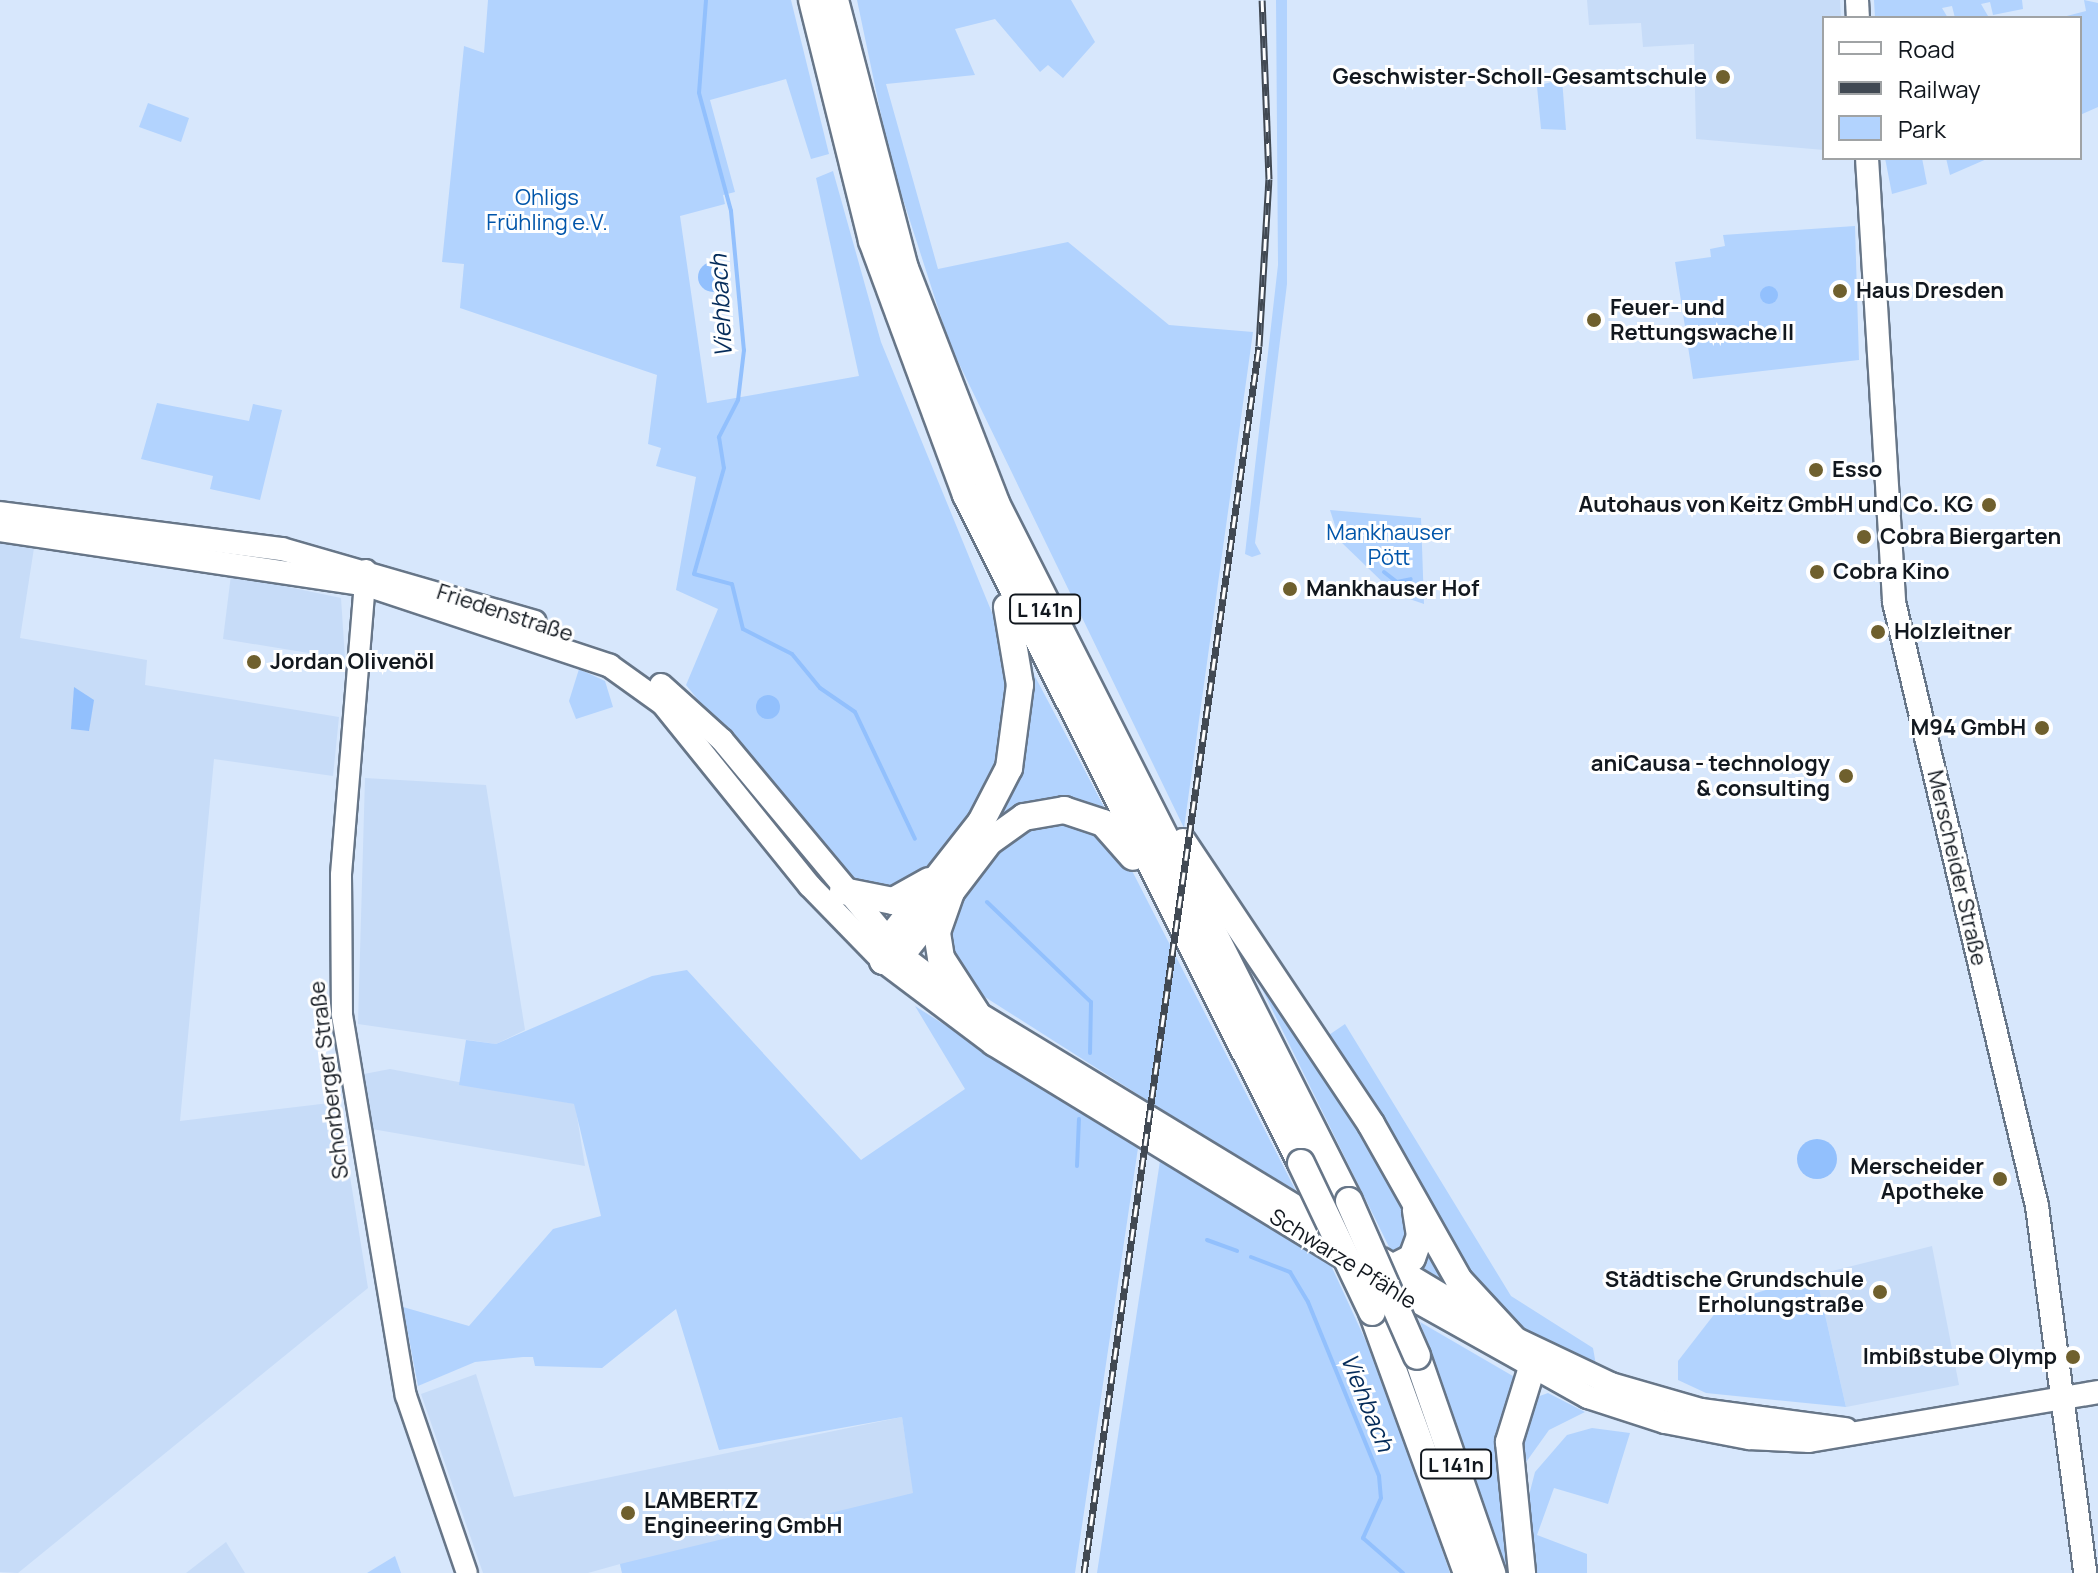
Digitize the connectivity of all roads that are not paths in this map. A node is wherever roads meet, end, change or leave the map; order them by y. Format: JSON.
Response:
{"nodes":[{"id":1,"x":812,"y":0,"type":"edge"},
{"id":2,"x":835,"y":0,"type":"edge"},
{"id":3,"x":860,"y":158,"type":"junction"},
{"id":4,"x":1867,"y":160,"type":"edge"},
{"id":5,"x":0,"y":513,"type":"edge"},
{"id":6,"x":0,"y":530,"type":"edge"},
{"id":7,"x":997,"y":565,"type":"junction"},
{"id":8,"x":366,"y":576,"type":"junction"},
{"id":9,"x":1150,"y":814,"type":"junction"},
{"id":10,"x":952,"y":860,"type":"junction"},
{"id":11,"x":843,"y":891,"type":"junction"},
{"id":12,"x":951,"y":892,"type":"junction"},
{"id":13,"x":1170,"y":901,"type":"junction"},
{"id":14,"x":890,"y":952,"type":"junction"},
{"id":15,"x":976,"y":1012,"type":"junction"},
{"id":16,"x":1413,"y":1194,"type":"junction"},
{"id":17,"x":1355,"y":1265,"type":"junction"},
{"id":18,"x":1397,"y":1268,"type":"junction"},
{"id":19,"x":1512,"y":1337,"type":"junction"},
{"id":20,"x":1535,"y":1372,"type":"junction"},
{"id":21,"x":2098,"y":1392,"type":"edge"},
{"id":22,"x":2063,"y":1394,"type":"junction"},
{"id":23,"x":1848,"y":1429,"type":"junction"},
{"id":24,"x":467,"y":1573,"type":"edge"},
{"id":25,"x":1467,"y":1573,"type":"edge"},
{"id":26,"x":1492,"y":1573,"type":"edge"},
{"id":27,"x":1522,"y":1573,"type":"edge"},
{"id":28,"x":2085,"y":1573,"type":"edge"}],
"edges":[{"from":1,"to":3,"type":"highway","number":"L 141n"},
{"from":2,"to":3,"type":"highway","number":"L 141n"},
{"from":3,"to":7,"type":"highway","number":"L 141n"},
{"from":3,"to":9,"type":"highway","number":"L 141n"},
{"from":4,"to":22,"type":"main road","name":"Merscheider Straße"},
{"from":5,"to":8,"type":"main road","name":"Friedenstraße"},
{"from":6,"to":8,"type":"main road","name":"Friedenstraße"},
{"from":7,"to":10,"type":"highway"},
{"from":7,"to":13,"type":"highway","number":"L 141n"},
{"from":8,"to":11,"type":"main road","name":"Friedenstraße"},
{"from":8,"to":14,"type":"main road","name":"Friedenstraße"},
{"from":8,"to":24,"type":"street","name":"Schorberger Straße"},
{"from":9,"to":16,"type":"highway"},
{"from":9,"to":26,"type":"highway","number":"L 141n","bridge":true},
{"from":10,"to":11,"type":"highway"},
{"from":10,"to":14,"type":"highway"},
{"from":11,"to":14,"type":"main road","name":"Friedenstraße"},
{"from":12,"to":13,"type":"highway"},
{"from":12,"to":14,"type":"highway"},
{"from":12,"to":15,"type":"highway"},
{"from":13,"to":25,"type":"highway","number":"L 141n","bridge":true},
{"from":14,"to":15,"type":"main road","name":"Schwarze Pfähle"},
{"from":14,"to":17,"type":"main road","name":"Schwarze Pfähle"},
{"from":15,"to":18,"type":"main road","name":"Schwarze Pfähle"},
{"from":16,"to":18,"type":"highway"},
{"from":16,"to":19,"type":"highway"},
{"from":17,"to":18,"type":"highway"},
{"from":17,"to":20,"type":"main road","name":"Schwarze Pfähle"},
{"from":18,"to":19,"type":"main road","name":"Schwarze Pfähle"},
{"from":19,"to":20,"type":"highway"},
{"from":19,"to":23,"type":"main road","name":"Schwarze Pfähle"},
{"from":20,"to":23,"type":"main road","name":"Schwarze Pfähle"},
{"from":20,"to":27,"type":"highway"},
{"from":21,"to":22,"type":"main road","name":"Schwarze Pfähle"},
{"from":22,"to":23,"type":"main road","name":"Schwarze Pfähle"},
{"from":22,"to":28,"type":"main road","name":"Merscheider Straße"}]}
